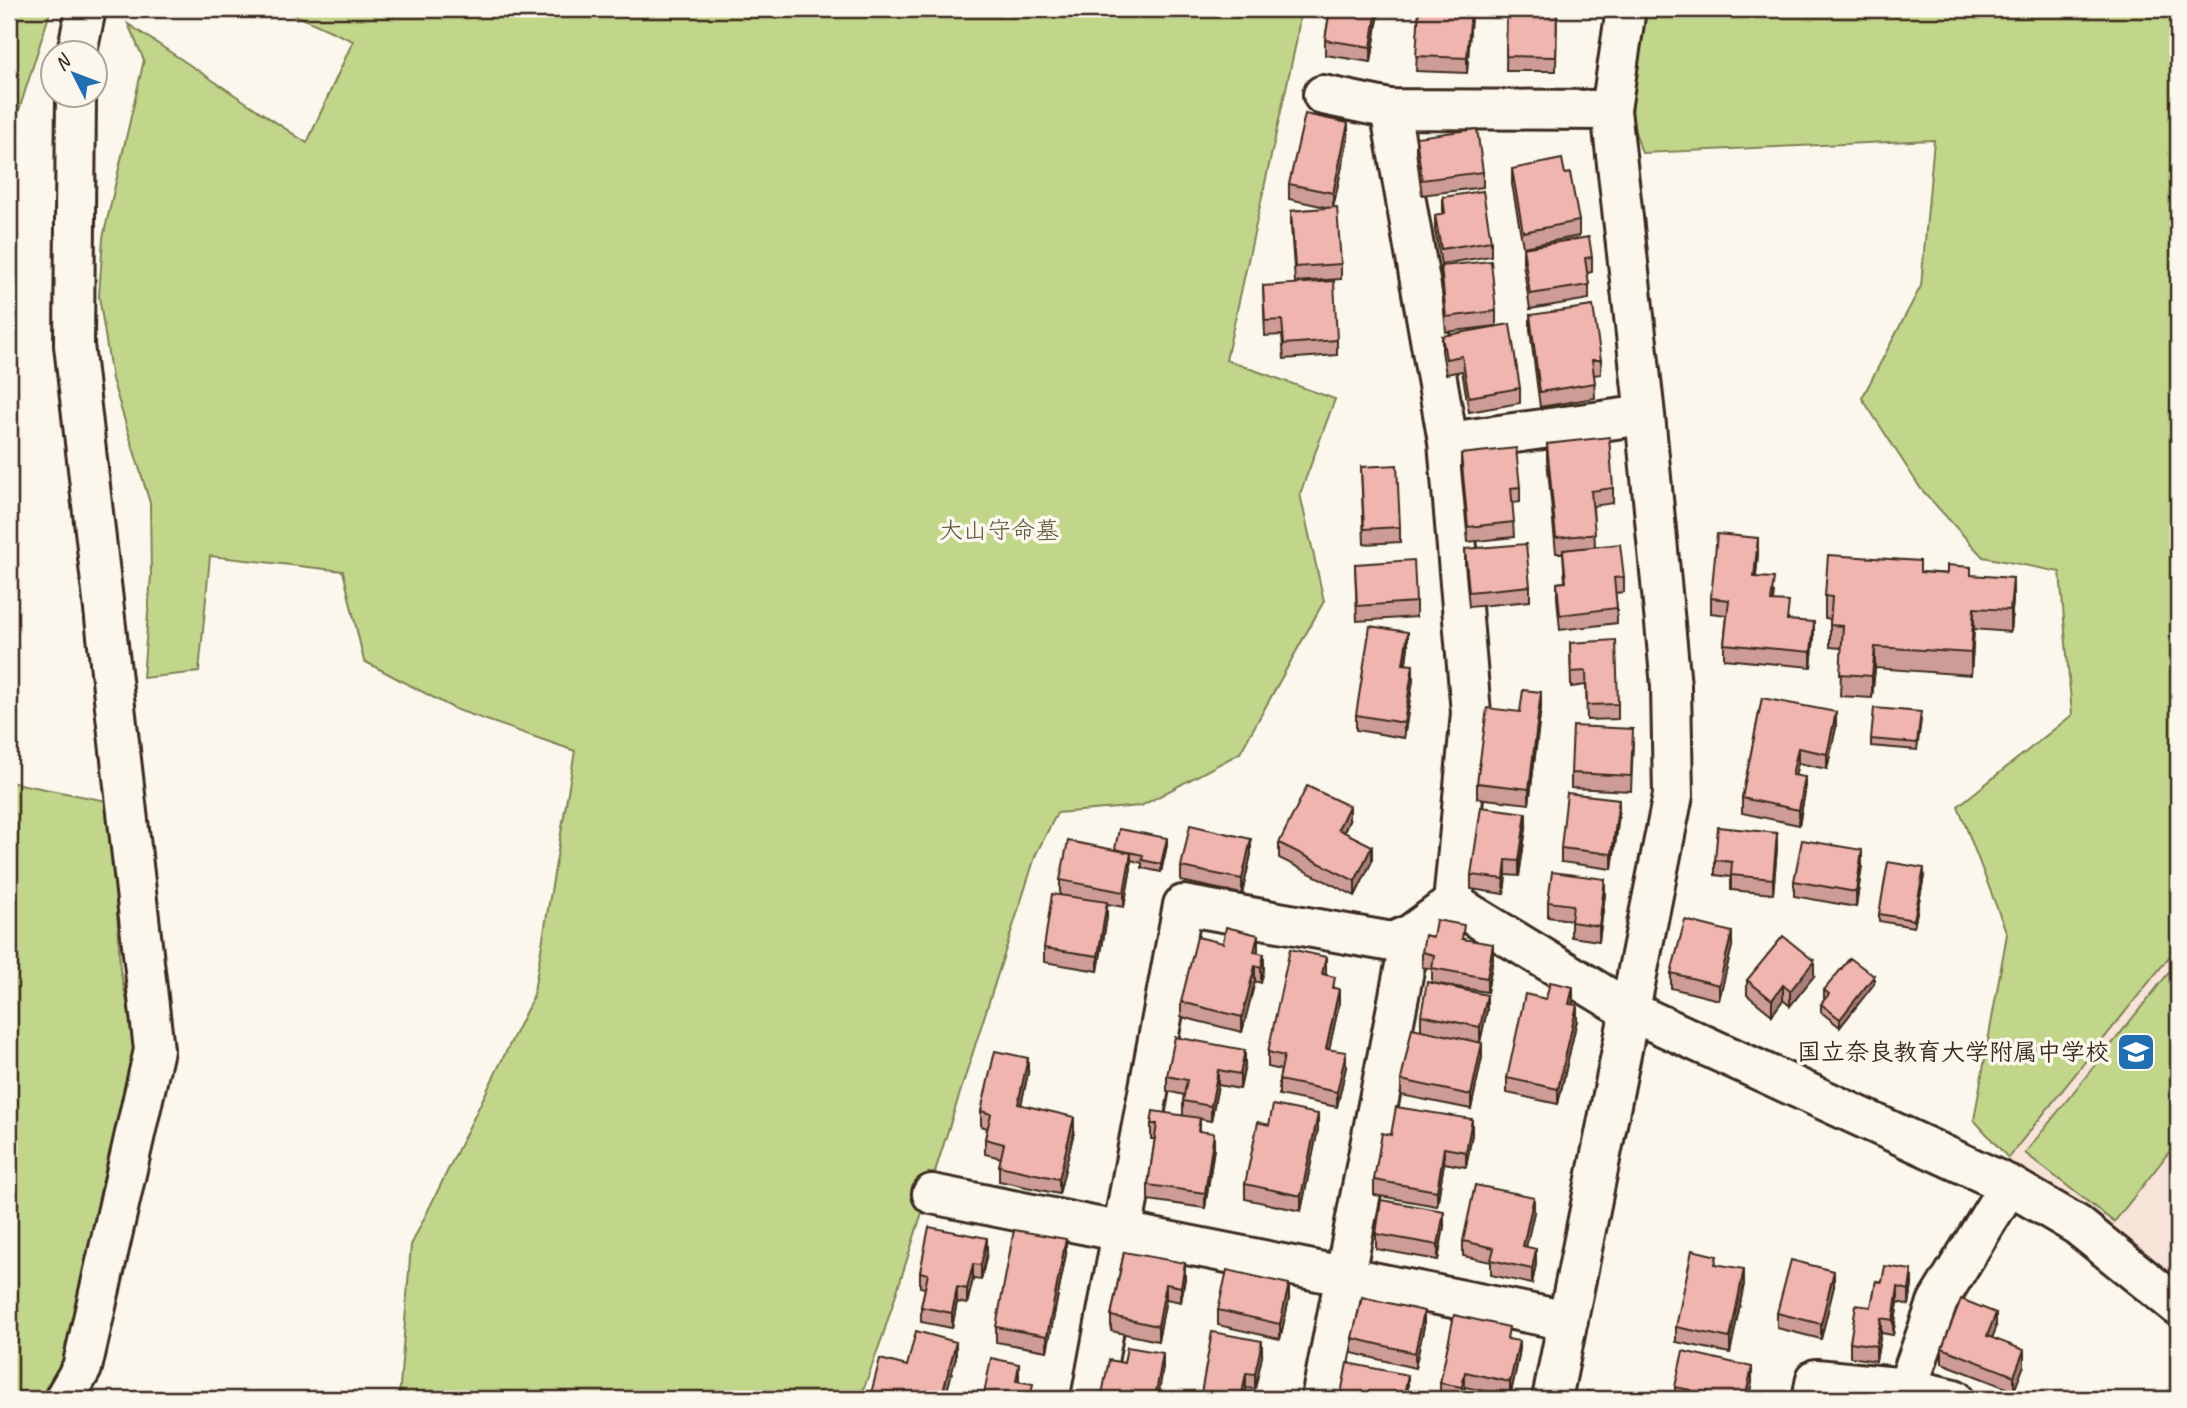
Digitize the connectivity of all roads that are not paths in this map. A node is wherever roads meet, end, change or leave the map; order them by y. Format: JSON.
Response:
{"nodes":[{"id":1,"x":86,"y":9,"type":"edge"},
{"id":2,"x":1626,"y":9,"type":"edge"},
{"id":3,"x":80,"y":38,"type":"edge"},
{"id":4,"x":1323,"y":95,"type":"dead end"},
{"id":5,"x":76,"y":108,"type":"edge"},
{"id":6,"x":1390,"y":109,"type":"junction"},
{"id":7,"x":1611,"y":110,"type":"junction"},
{"id":8,"x":1645,"y":415,"type":"junction"},
{"id":9,"x":1448,"y":442,"type":"junction"},
{"id":10,"x":1453,"y":903,"type":"junction"},
{"id":11,"x":1411,"y":934,"type":"junction"},
{"id":12,"x":1630,"y":1011,"type":"junction"},
{"id":13,"x":2009,"y":1185,"type":"junction"},
{"id":14,"x":932,"y":1194,"type":"dead end"},
{"id":15,"x":1122,"y":1232,"type":"junction"},
{"id":16,"x":1345,"y":1276,"type":"junction"},
{"id":17,"x":2178,"y":1306,"type":"edge"},
{"id":18,"x":1568,"y":1321,"type":"junction"},
{"id":19,"x":1907,"y":1388,"type":"junction"},
{"id":20,"x":64,"y":1399,"type":"edge"},
{"id":21,"x":1091,"y":1399,"type":"edge"},
{"id":22,"x":1321,"y":1399,"type":"edge"},
{"id":23,"x":1552,"y":1399,"type":"edge"},
{"id":24,"x":1812,"y":1399,"type":"edge"},
{"id":25,"x":1954,"y":1399,"type":"edge"}],
"edges":[{"from":1,"to":3,"type":"street"},
{"from":2,"to":7,"type":"street"},
{"from":4,"to":6,"type":"street"},
{"from":5,"to":20,"type":"street"},
{"from":6,"to":7,"type":"street"},
{"from":6,"to":9,"type":"street"},
{"from":7,"to":8,"type":"street"},
{"from":8,"to":9,"type":"street"},
{"from":8,"to":12,"type":"street"},
{"from":9,"to":10,"type":"street"},
{"from":10,"to":11,"type":"street"},
{"from":10,"to":12,"type":"street"},
{"from":11,"to":15,"type":"street"},
{"from":11,"to":16,"type":"street"},
{"from":12,"to":13,"type":"street"},
{"from":12,"to":18,"type":"street"},
{"from":13,"to":17,"type":"street"},
{"from":13,"to":19,"type":"street"},
{"from":14,"to":15,"type":"street"},
{"from":15,"to":16,"type":"street"},
{"from":15,"to":21,"type":"street"},
{"from":16,"to":18,"type":"street"},
{"from":16,"to":22,"type":"street"},
{"from":18,"to":23,"type":"street"},
{"from":19,"to":24,"type":"street"},
{"from":19,"to":25,"type":"street"}]}
